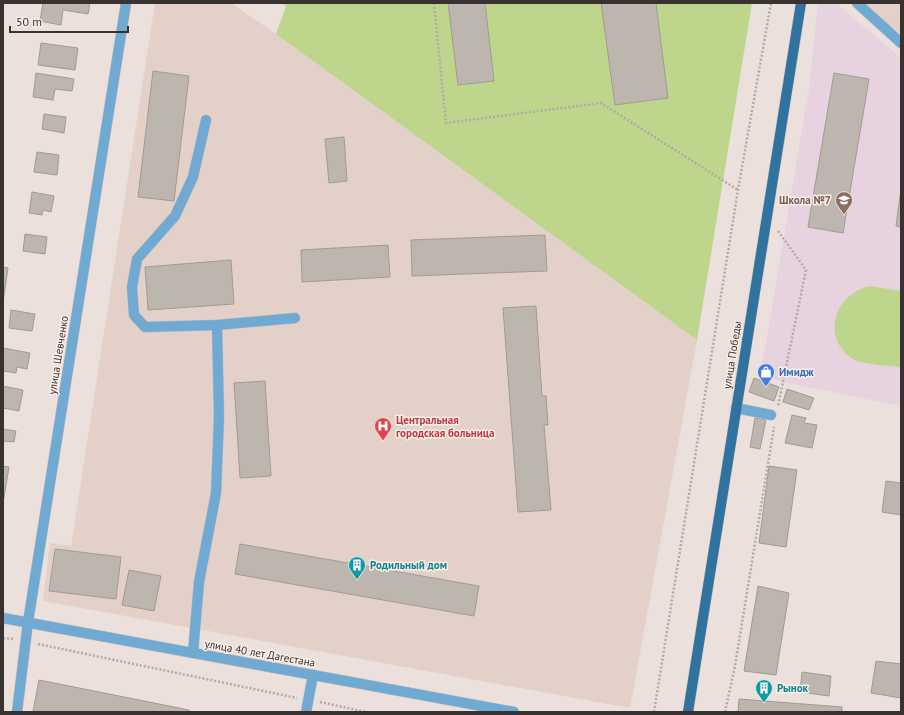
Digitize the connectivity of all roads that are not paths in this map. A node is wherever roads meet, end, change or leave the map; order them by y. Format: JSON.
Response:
{"nodes":[{"id":1,"x":126,"y":3,"type":"edge"},
{"id":2,"x":798,"y":3,"type":"edge"},
{"id":3,"x":801,"y":3,"type":"edge"},
{"id":4,"x":857,"y":3,"type":"edge"},
{"id":5,"x":901,"y":43,"type":"edge"},
{"id":6,"x":206,"y":120,"type":"dead end"},
{"id":7,"x":295,"y":318,"type":"dead end"},
{"id":8,"x":217,"y":325,"type":"junction"},
{"id":9,"x":736,"y":408,"type":"junction"},
{"id":10,"x":775,"y":416,"type":"road end"},
{"id":11,"x":3,"y":618,"type":"edge"},
{"id":12,"x":28,"y":622,"type":"junction"},
{"id":13,"x":193,"y":653,"type":"junction"},
{"id":14,"x":313,"y":675,"type":"junction"},
{"id":15,"x":17,"y":712,"type":"edge"},
{"id":16,"x":306,"y":712,"type":"edge"},
{"id":17,"x":514,"y":712,"type":"edge"},
{"id":18,"x":685,"y":712,"type":"edge"},
{"id":19,"x":688,"y":712,"type":"edge"}],
"edges":[{"from":1,"to":12,"type":"street","name":"улица Шевченко"},
{"from":2,"to":18,"type":"main road","name":"улица Победы"},
{"from":3,"to":9,"type":"main road","name":"улица Победы"},
{"from":4,"to":5,"type":"street"},
{"from":6,"to":8,"type":"street"},
{"from":7,"to":8,"type":"street"},
{"from":8,"to":13,"type":"street"},
{"from":9,"to":10,"type":"street"},
{"from":9,"to":19,"type":"main road","name":"улица Победы"},
{"from":11,"to":12,"type":"street","name":"улица 40 лет Дагестана"},
{"from":12,"to":13,"type":"street","name":"улица 40 лет Дагестана"},
{"from":12,"to":15,"type":"street","name":"улица Шевченко"},
{"from":13,"to":14,"type":"street","name":"улица 40 лет Дагестана"},
{"from":14,"to":16,"type":"street"},
{"from":14,"to":17,"type":"street","name":"улица 40 лет Дагестана"}]}
